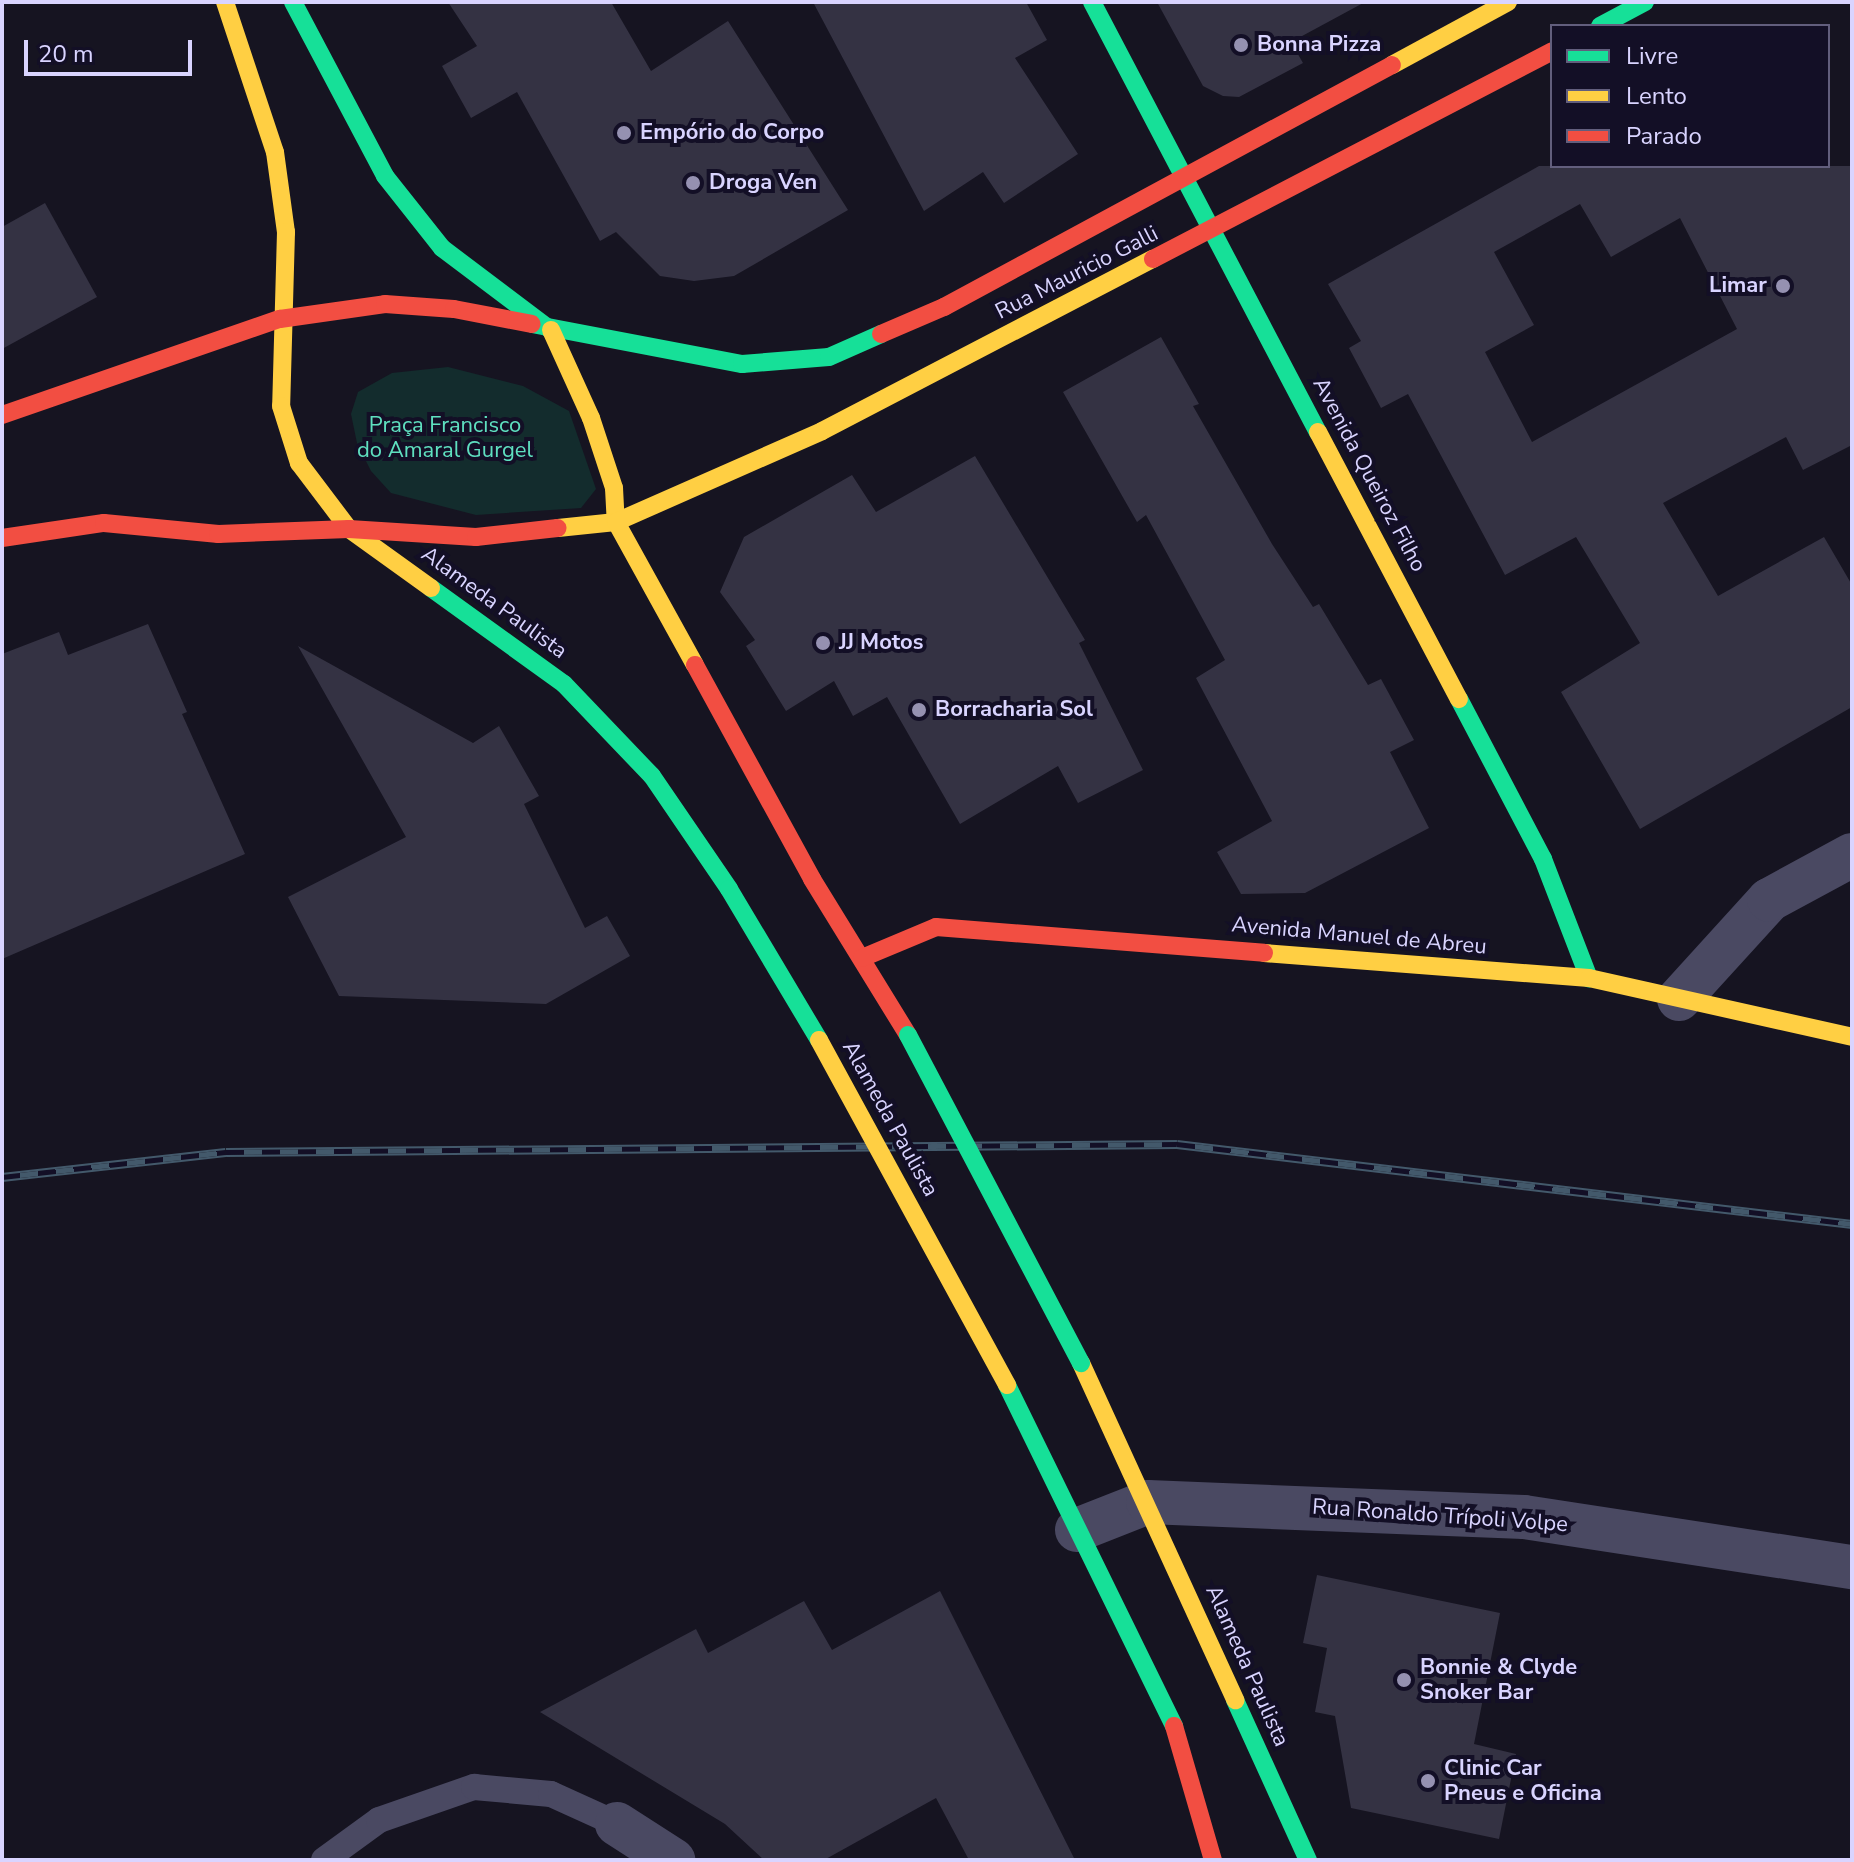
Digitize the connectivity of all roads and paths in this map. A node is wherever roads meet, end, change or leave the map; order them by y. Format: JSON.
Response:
{"nodes":[{"id":1,"x":225,"y":2,"type":"edge"},
{"id":2,"x":293,"y":2,"type":"edge"},
{"id":3,"x":1092,"y":2,"type":"edge"},
{"id":4,"x":1508,"y":2,"type":"edge"},
{"id":5,"x":1645,"y":2,"type":"edge"},
{"id":6,"x":1604,"y":24,"type":"edge"},
{"id":7,"x":1550,"y":52,"type":"edge"},
{"id":8,"x":1183,"y":175,"type":"junction"},
{"id":9,"x":1214,"y":230,"type":"junction"},
{"id":10,"x":280,"y":319,"type":"junction"},
{"id":11,"x":554,"y":332,"type":"junction"},
{"id":12,"x":2,"y":415,"type":"edge"},
{"id":13,"x":616,"y":522,"type":"junction"},
{"id":14,"x":349,"y":529,"type":"junction"},
{"id":15,"x":2,"y":538,"type":"edge"},
{"id":16,"x":1852,"y":855,"type":"edge"},
{"id":17,"x":862,"y":958,"type":"junction"},
{"id":18,"x":1589,"y":978,"type":"junction"},
{"id":19,"x":1679,"y":999,"type":"junction"},
{"id":20,"x":1852,"y":1037,"type":"edge"},
{"id":21,"x":1148,"y":1502,"type":"junction"},
{"id":22,"x":1077,"y":1530,"type":"junction"},
{"id":23,"x":1852,"y":1567,"type":"edge"},
{"id":24,"x":617,"y":1824,"type":"joint"},
{"id":25,"x":324,"y":1860,"type":"edge"},
{"id":26,"x":673,"y":1860,"type":"edge"},
{"id":27,"x":1213,"y":1860,"type":"edge"},
{"id":28,"x":1308,"y":1860,"type":"edge"}],
"edges":[{"from":1,"to":10,"type":"main road","name":"Alameda Paulista"},
{"from":2,"to":11,"type":"main road"},
{"from":3,"to":8,"type":"main road","name":"Avenida Queiroz Filho"},
{"from":4,"to":8,"type":"main road","name":"Rua Mauricio Galli"},
{"from":5,"to":6,"type":"main road"},
{"from":7,"to":9,"type":"main road","name":"Rua Mauricio Galli"},
{"from":8,"to":9,"type":"main road","name":"Avenida Queiroz Filho"},
{"from":8,"to":11,"type":"main road","name":"Rua Mauricio Galli"},
{"from":9,"to":13,"type":"main road","name":"Rua Mauricio Galli"},
{"from":9,"to":18,"type":"main road","name":"Avenida Queiroz Filho"},
{"from":10,"to":11,"type":"main road","name":"Rua Mauricio Galli"},
{"from":10,"to":12,"type":"main road","name":"Rua Mauricio Galli"},
{"from":10,"to":14,"type":"main road","name":"Alameda Paulista"},
{"from":11,"to":13,"type":"main road"},
{"from":13,"to":14,"type":"main road","name":"Rua Mauricio Galli"},
{"from":13,"to":17,"type":"main road","name":"Alameda Paulista"},
{"from":14,"to":15,"type":"main road","name":"Rua Mauricio Galli"},
{"from":14,"to":22,"type":"main road","name":"Alameda Paulista","bridge":true},
{"from":16,"to":19,"type":"street"},
{"from":17,"to":18,"type":"main road","name":"Avenida Manuel de Abreu"},
{"from":17,"to":21,"type":"main road","name":"Alameda Paulista","bridge":true},
{"from":18,"to":19,"type":"main road","name":"Avenida Manuel de Abreu"},
{"from":19,"to":20,"type":"main road","name":"Avenida Manuel de Abreu"},
{"from":21,"to":22,"type":"street","name":"Rua Ronaldo Trípoli Volpe"},
{"from":21,"to":23,"type":"street","name":"Rua Ronaldo Trípoli Volpe"},
{"from":21,"to":28,"type":"main road","name":"Alameda Paulista"},
{"from":22,"to":27,"type":"main road","name":"Alameda Paulista"},
{"from":24,"to":25,"type":"lane"},
{"from":24,"to":26,"type":"street"}]}
